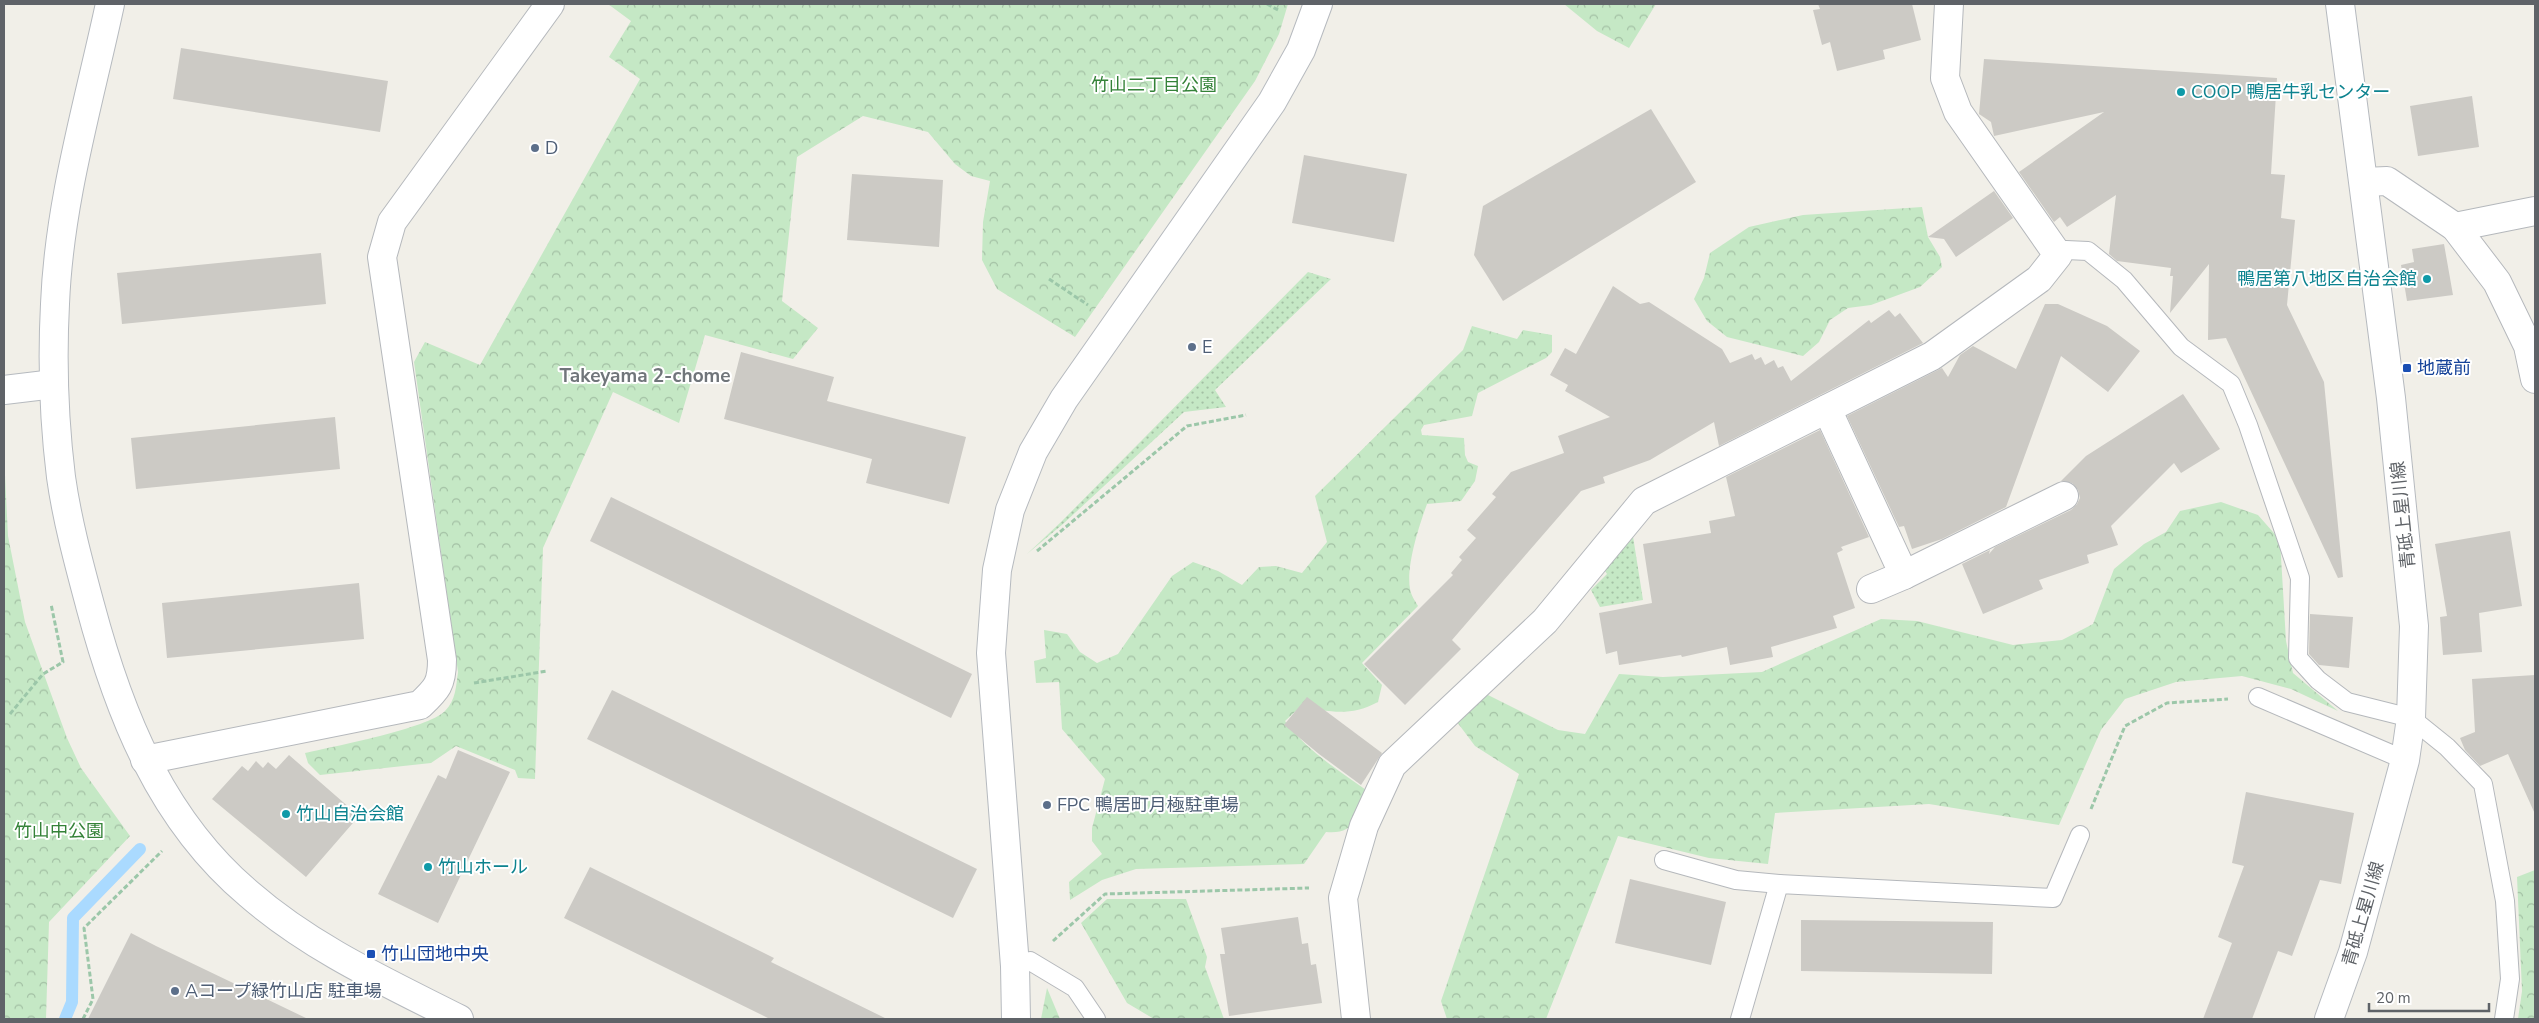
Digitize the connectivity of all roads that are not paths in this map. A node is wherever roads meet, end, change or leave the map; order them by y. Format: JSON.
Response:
{"nodes":[{"id":1,"x":110,"y":4,"type":"edge"},
{"id":2,"x":550,"y":4,"type":"edge"},
{"id":3,"x":1318,"y":4,"type":"edge"},
{"id":4,"x":1949,"y":4,"type":"edge"},
{"id":5,"x":2340,"y":4,"type":"edge"},
{"id":6,"x":2364,"y":182,"type":"junction"},
{"id":7,"x":2535,"y":211,"type":"edge"},
{"id":8,"x":2455,"y":227,"type":"junction"},
{"id":9,"x":2058,"y":255,"type":"junction"},
{"id":10,"x":2535,"y":378,"type":"edge"},
{"id":11,"x":54,"y":384,"type":"junction"},
{"id":12,"x":4,"y":390,"type":"edge"},
{"id":13,"x":1827,"y":409,"type":"junction"},
{"id":14,"x":2064,"y":496,"type":"dead end"},
{"id":15,"x":1904,"y":575,"type":"junction"},
{"id":16,"x":1871,"y":589,"type":"dead end"},
{"id":17,"x":2258,"y":697,"type":"road end"},
{"id":18,"x":2411,"y":718,"type":"junction"},
{"id":19,"x":145,"y":760,"type":"junction"},
{"id":20,"x":2404,"y":760,"type":"junction"},
{"id":21,"x":2080,"y":835,"type":"road end"},
{"id":22,"x":1664,"y":860,"type":"dead end"},
{"id":23,"x":1779,"y":884,"type":"junction"},
{"id":24,"x":1015,"y":966,"type":"junction"},
{"id":25,"x":459,"y":1019,"type":"edge"},
{"id":26,"x":1016,"y":1019,"type":"edge"},
{"id":27,"x":1096,"y":1019,"type":"edge"},
{"id":28,"x":1356,"y":1019,"type":"edge"},
{"id":29,"x":1740,"y":1019,"type":"edge"},
{"id":30,"x":2329,"y":1019,"type":"edge"},
{"id":31,"x":2504,"y":1019,"type":"edge"}],
"edges":[{"from":1,"to":11,"type":"street"},
{"from":2,"to":19,"type":"street"},
{"from":3,"to":24,"type":"street"},
{"from":4,"to":9,"type":"street"},
{"from":5,"to":6,"type":"street","name":"青砥上星川線"},
{"from":6,"to":8,"type":"street"},
{"from":6,"to":18,"type":"street","name":"青砥上星川線"},
{"from":7,"to":8,"type":"street"},
{"from":8,"to":10,"type":"street"},
{"from":9,"to":13,"type":"street"},
{"from":9,"to":18,"type":"lane"},
{"from":11,"to":12,"type":"street"},
{"from":11,"to":19,"type":"street"},
{"from":13,"to":15,"type":"street"},
{"from":13,"to":28,"type":"street"},
{"from":14,"to":15,"type":"street"},
{"from":15,"to":16,"type":"street"},
{"from":17,"to":20,"type":"lane"},
{"from":18,"to":20,"type":"street","name":"青砥上星川線"},
{"from":18,"to":31,"type":"lane"},
{"from":19,"to":25,"type":"street"},
{"from":20,"to":30,"type":"street","name":"青砥上星川線"},
{"from":21,"to":23,"type":"lane"},
{"from":22,"to":23,"type":"lane"},
{"from":23,"to":29,"type":"lane"},
{"from":24,"to":26,"type":"street"},
{"from":24,"to":27,"type":"lane"}]}
